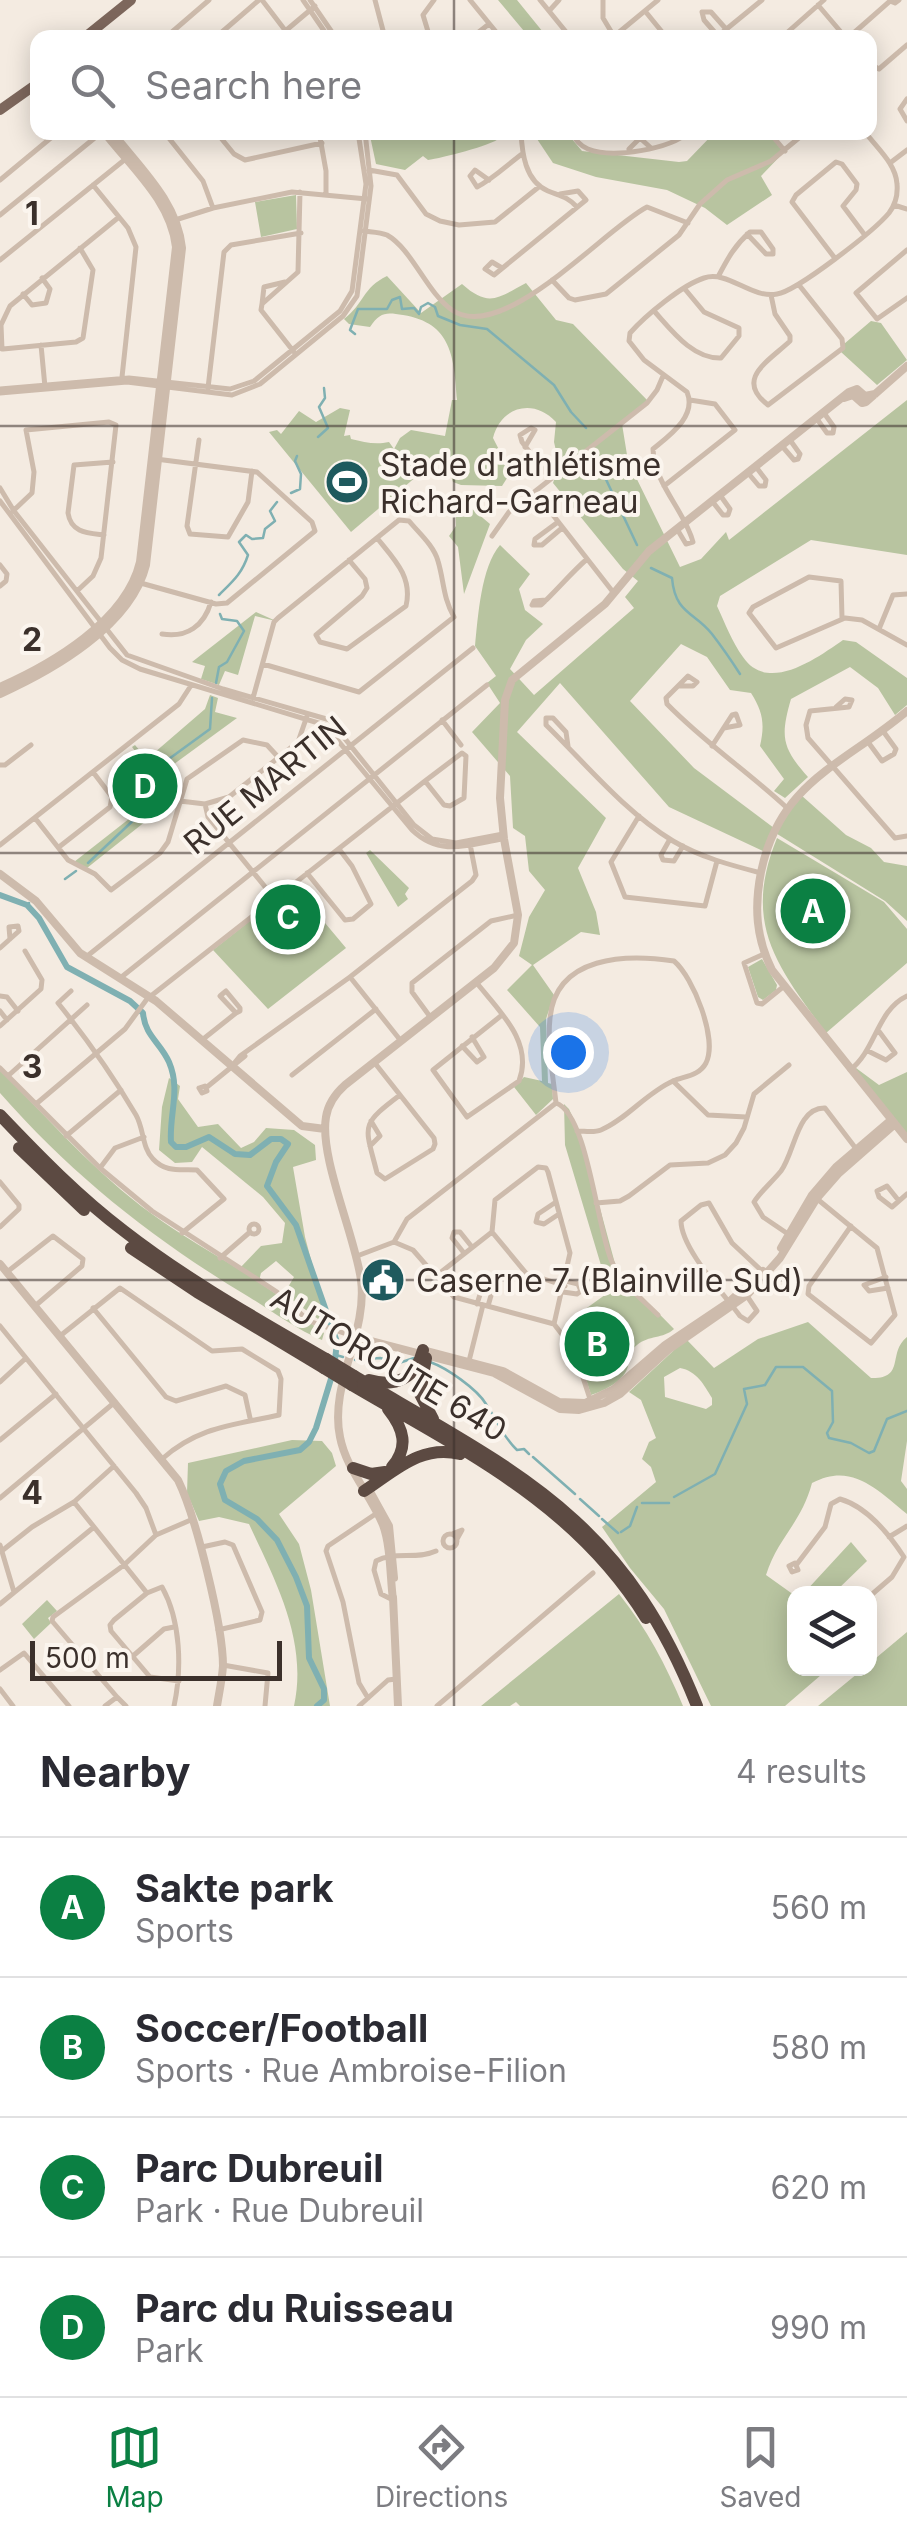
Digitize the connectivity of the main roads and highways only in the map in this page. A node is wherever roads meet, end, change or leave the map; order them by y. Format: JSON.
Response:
{"nodes":[{"id":1,"x":131,"y":0,"type":"edge"},
{"id":2,"x":140,"y":0,"type":"edge"},
{"id":3,"x":94,"y":30,"type":"edge"},
{"id":4,"x":104,"y":30,"type":"edge"},
{"id":5,"x":30,"y":85,"type":"edge"},
{"id":6,"x":0,"y":110,"type":"edge"},
{"id":7,"x":0,"y":1115,"type":"edge"},
{"id":8,"x":0,"y":1128,"type":"edge"},
{"id":9,"x":325,"y":1363,"type":"junction"},
{"id":10,"x":353,"y":1380,"type":"junction"},
{"id":11,"x":384,"y":1404,"type":"junction"},
{"id":12,"x":438,"y":1426,"type":"junction"},
{"id":13,"x":480,"y":1460,"type":"junction"},
{"id":14,"x":353,"y":1468,"type":"road end"},
{"id":15,"x":385,"y":1472,"type":"junction"},
{"id":16,"x":688,"y":1706,"type":"edge"},
{"id":17,"x":697,"y":1706,"type":"edge"}],
"edges":[{"from":1,"to":3,"type":"main road"},
{"from":2,"to":4,"type":"main road"},
{"from":5,"to":6,"type":"main road"},
{"from":7,"to":9,"type":"highway","name":"AUTOROUTE 640"},
{"from":8,"to":9,"type":"highway","name":"AUTOROUTE 640"},
{"from":9,"to":10,"type":"highway","name":"AUTOROUTE 640","bridge":true},
{"from":10,"to":11,"type":"highway","name":"AUTOROUTE 640"},
{"from":10,"to":12,"type":"highway","name":"AUTOROUTE 640"},
{"from":10,"to":12,"type":"highway"},
{"from":11,"to":13,"type":"highway","name":"AUTOROUTE 640"},
{"from":11,"to":15,"type":"highway"},
{"from":12,"to":17,"type":"highway","name":"AUTOROUTE 640"},
{"from":13,"to":15,"type":"highway"},
{"from":13,"to":16,"type":"highway","name":"AUTOROUTE 640"},
{"from":14,"to":15,"type":"highway"}]}
